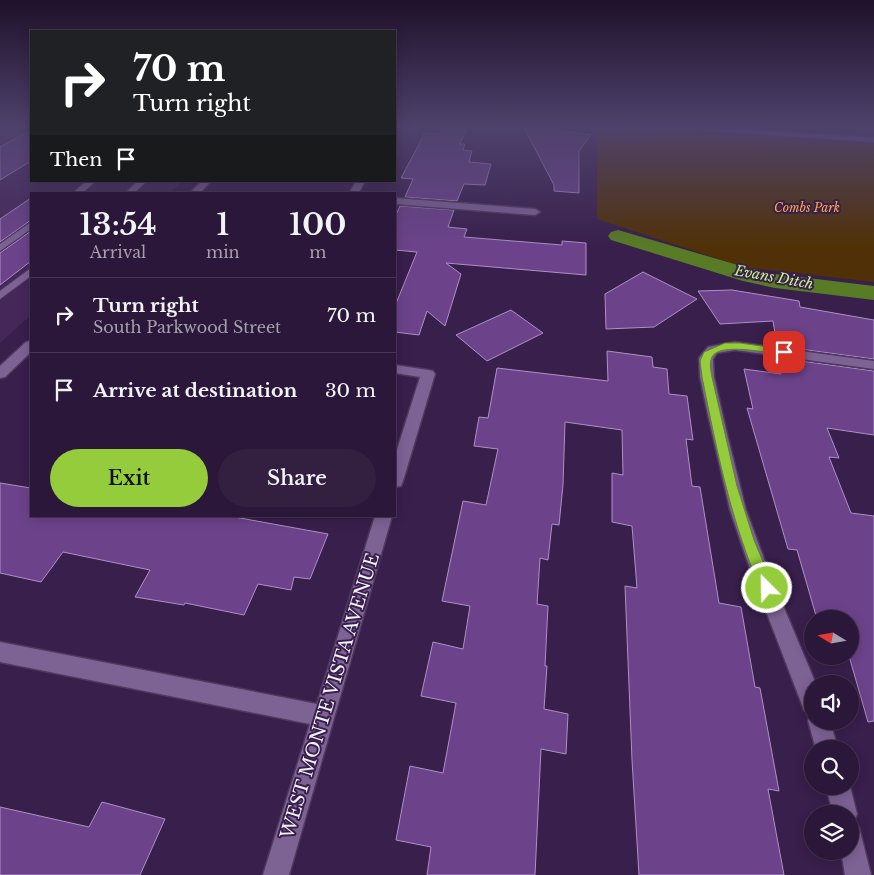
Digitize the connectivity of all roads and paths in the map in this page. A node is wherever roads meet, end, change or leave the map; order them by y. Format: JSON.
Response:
{"nodes":[{"id":1,"x":91,"y":182,"type":"edge"},
{"id":2,"x":142,"y":182,"type":"edge"},
{"id":3,"x":206,"y":182,"type":"edge"},
{"id":4,"x":78,"y":192,"type":"edge"},
{"id":5,"x":130,"y":192,"type":"edge"},
{"id":6,"x":195,"y":192,"type":"edge"},
{"id":7,"x":396,"y":201,"type":"edge"},
{"id":8,"x":535,"y":212,"type":"dead end"},
{"id":9,"x":30,"y":226,"type":"edge"},
{"id":10,"x":0,"y":248,"type":"edge"},
{"id":11,"x":30,"y":272,"type":"edge"},
{"id":12,"x":0,"y":296,"type":"edge"},
{"id":13,"x":30,"y":346,"type":"edge"},
{"id":14,"x":874,"y":365,"type":"edge"},
{"id":15,"x":396,"y":370,"type":"edge"},
{"id":16,"x":0,"y":374,"type":"edge"},
{"id":17,"x":396,"y":478,"type":"edge"},
{"id":18,"x":384,"y":517,"type":"edge"},
{"id":19,"x":0,"y":652,"type":"edge"},
{"id":20,"x":804,"y":679,"type":"edge"},
{"id":21,"x":323,"y":716,"type":"junction"},
{"id":22,"x":855,"y":860,"type":"edge"},
{"id":23,"x":276,"y":875,"type":"edge"},
{"id":24,"x":858,"y":875,"type":"edge"}],
"edges":[{"from":1,"to":4,"type":"lane"},
{"from":2,"to":5,"type":"lane"},
{"from":3,"to":6,"type":"street"},
{"from":7,"to":8,"type":"street"},
{"from":9,"to":10,"type":"lane"},
{"from":11,"to":12,"type":"lane"},
{"from":13,"to":16,"type":"street"},
{"from":14,"to":20,"type":"street"},
{"from":15,"to":17,"type":"street"},
{"from":18,"to":21,"type":"street","name":"WEST MONTE VISTA AVENUE"},
{"from":19,"to":21,"type":"street"},
{"from":21,"to":23,"type":"street","name":"WEST MONTE VISTA AVENUE"},
{"from":22,"to":24,"type":"street"}]}
